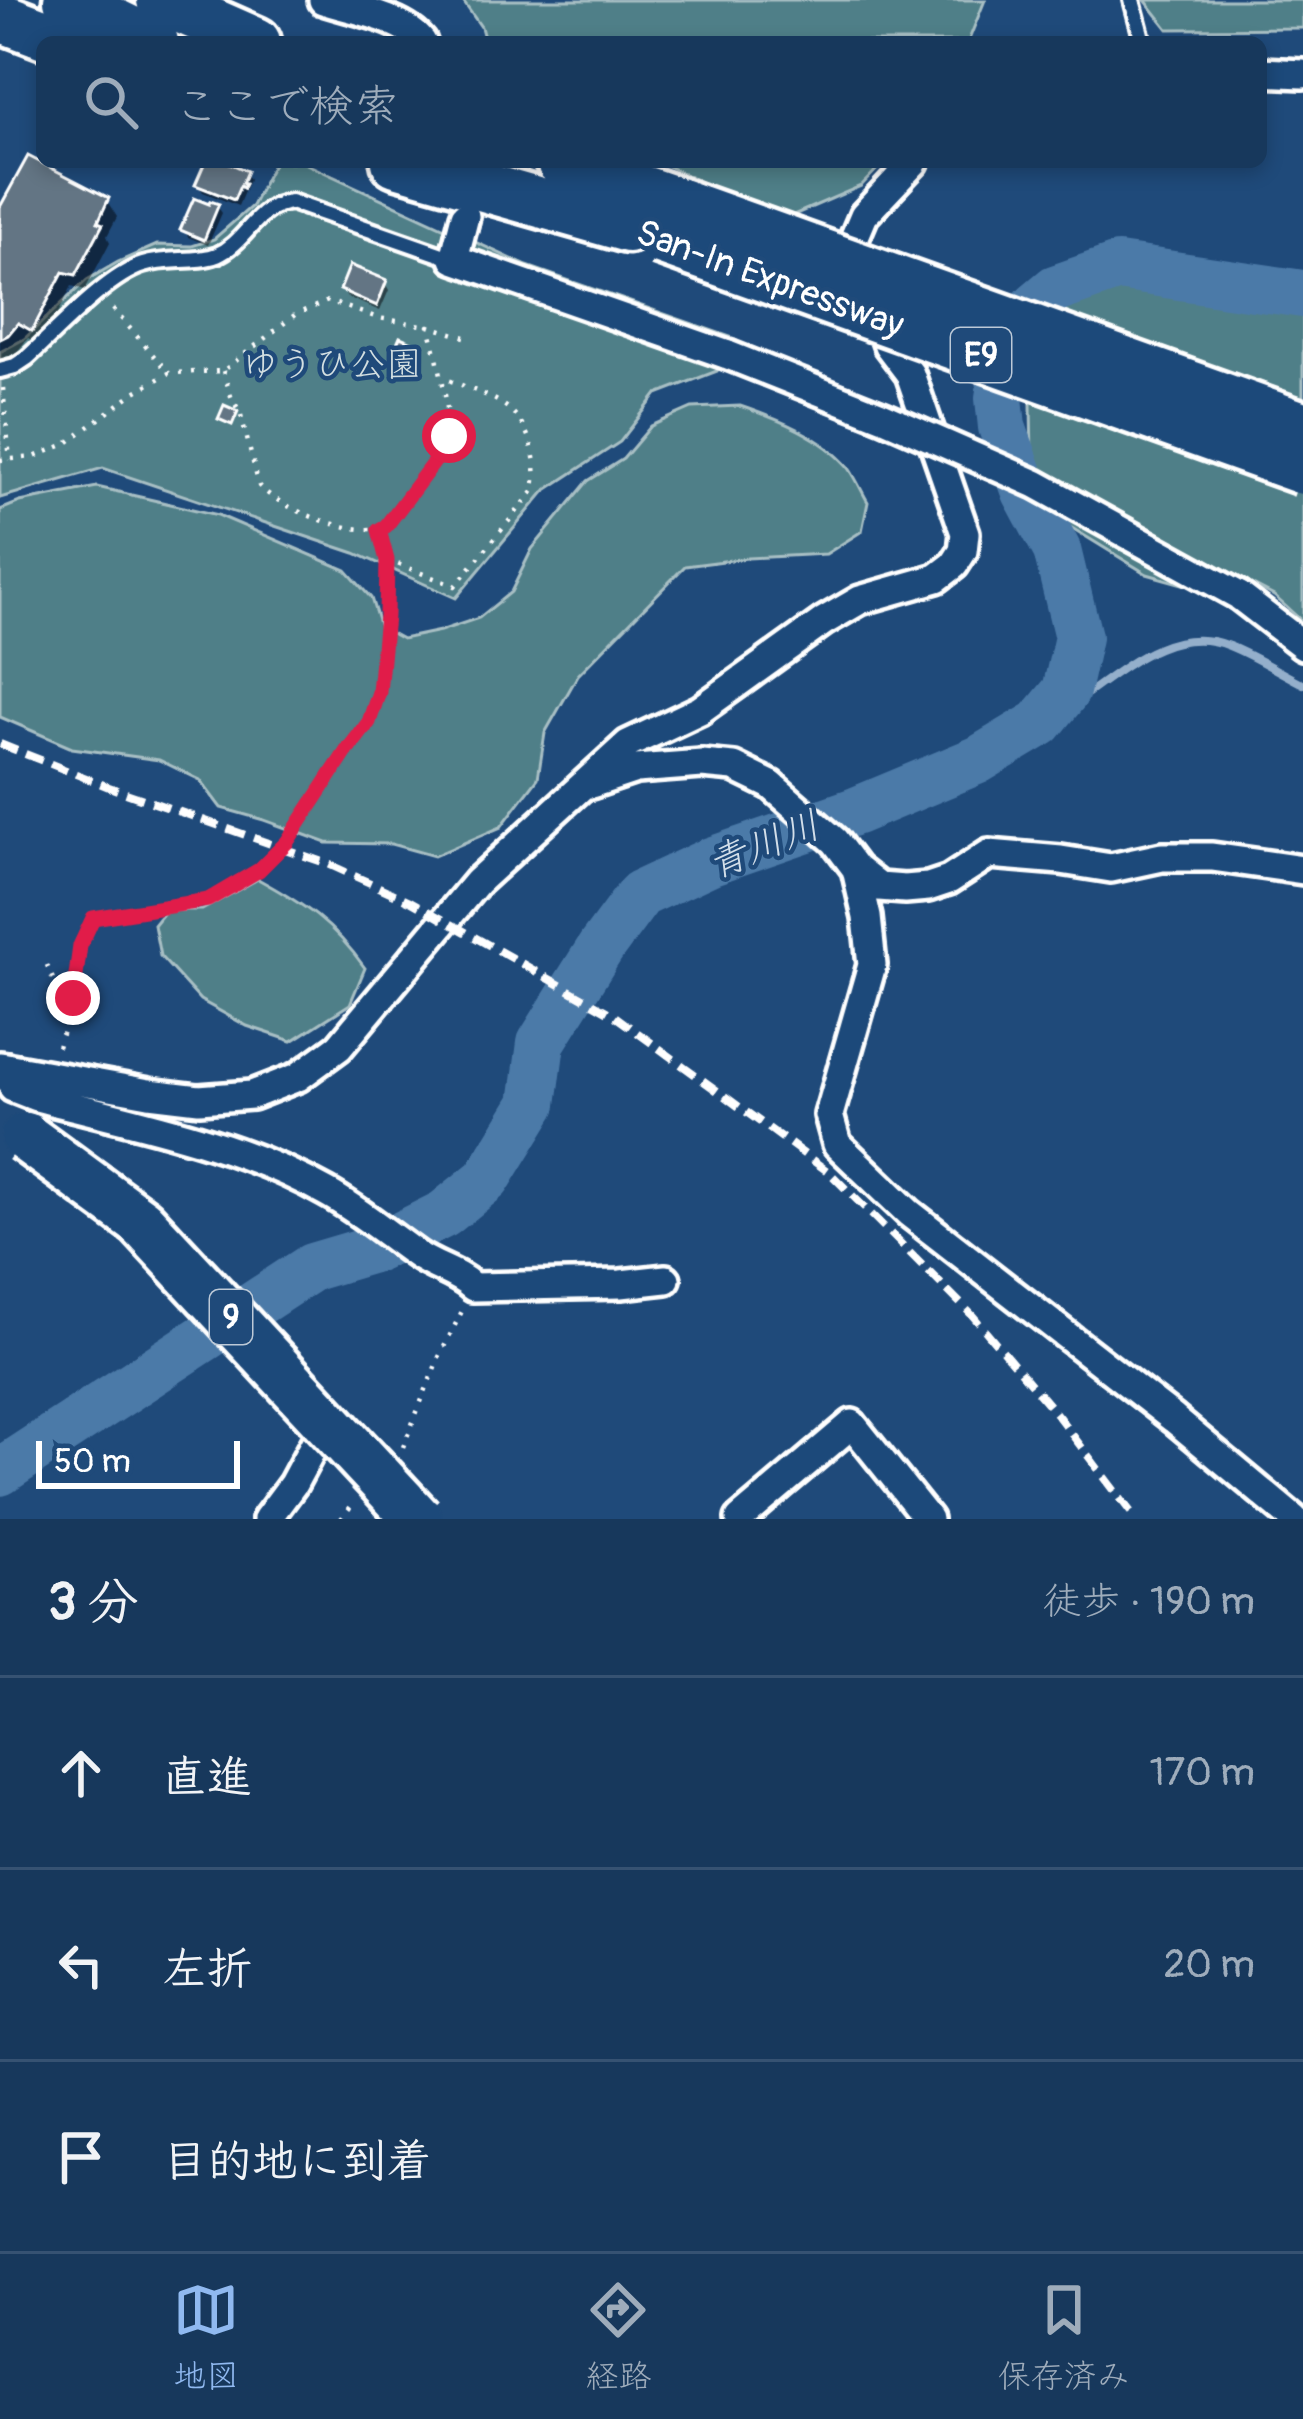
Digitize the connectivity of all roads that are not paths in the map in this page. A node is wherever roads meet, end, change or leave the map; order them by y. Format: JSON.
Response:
{"nodes":[{"id":1,"x":68,"y":0,"type":"edge"},
{"id":2,"x":161,"y":0,"type":"edge"},
{"id":3,"x":323,"y":0,"type":"edge"},
{"id":4,"x":1132,"y":0,"type":"edge"},
{"id":5,"x":0,"y":17,"type":"edge"},
{"id":6,"x":51,"y":36,"type":"edge"},
{"id":7,"x":142,"y":36,"type":"edge"},
{"id":8,"x":242,"y":36,"type":"edge"},
{"id":9,"x":418,"y":36,"type":"edge"},
{"id":10,"x":1141,"y":36,"type":"edge"},
{"id":11,"x":1267,"y":72,"type":"edge"},
{"id":12,"x":1303,"y":74,"type":"edge"},
{"id":13,"x":421,"y":168,"type":"edge"},
{"id":14,"x":462,"y":168,"type":"edge"},
{"id":15,"x":570,"y":168,"type":"edge"},
{"id":16,"x":908,"y":168,"type":"edge"},
{"id":17,"x":465,"y":216,"type":"dead end"},
{"id":18,"x":653,"y":223,"type":"junction"},
{"id":19,"x":454,"y":260,"type":"junction"},
{"id":20,"x":1,"y":376,"type":"edge"},
{"id":21,"x":1303,"y":426,"type":"edge"},
{"id":22,"x":1303,"y":470,"type":"edge"},
{"id":23,"x":1303,"y":645,"type":"edge"},
{"id":24,"x":581,"y":788,"type":"junction"},
{"id":25,"x":856,"y":869,"type":"junction"},
{"id":26,"x":1303,"y":870,"type":"edge"},
{"id":27,"x":3,"y":1066,"type":"edge"},
{"id":28,"x":13,"y":1130,"type":"edge"},
{"id":29,"x":666,"y":1279,"type":"dead end"},
{"id":30,"x":315,"y":1443,"type":"dead end"},
{"id":31,"x":267,"y":1519,"type":"edge"},
{"id":32,"x":418,"y":1519,"type":"edge"},
{"id":33,"x":740,"y":1519,"type":"edge"},
{"id":34,"x":928,"y":1519,"type":"edge"},
{"id":35,"x":1294,"y":1519,"type":"edge"}],
"edges":[{"from":1,"to":7,"type":"highway"},
{"from":2,"to":8,"type":"highway"},
{"from":3,"to":9,"type":"street"},
{"from":4,"to":10,"type":"lane"},
{"from":5,"to":6,"type":"highway"},
{"from":11,"to":12,"type":"street"},
{"from":13,"to":18,"type":"highway"},
{"from":14,"to":18,"type":"highway","name":"San-In Expressway","number":"E9"},
{"from":15,"to":18,"type":"highway","name":"San-In Expressway","number":"E9"},
{"from":16,"to":24,"type":"street"},
{"from":17,"to":19,"type":"street"},
{"from":18,"to":21,"type":"highway","name":"San-In Expressway","number":"E9","bridge":true},
{"from":18,"to":22,"type":"highway","name":"San-In Expressway","number":"E9","bridge":true},
{"from":19,"to":20,"type":"lane"},
{"from":19,"to":23,"type":"street","bridge":true},
{"from":24,"to":25,"type":"street"},
{"from":24,"to":27,"type":"street"},
{"from":25,"to":26,"type":"street"},
{"from":25,"to":35,"type":"street"},
{"from":27,"to":29,"type":"street"},
{"from":28,"to":32,"type":"highway","number":"9","bridge":true},
{"from":30,"to":31,"type":"street"},
{"from":33,"to":34,"type":"street"}]}
